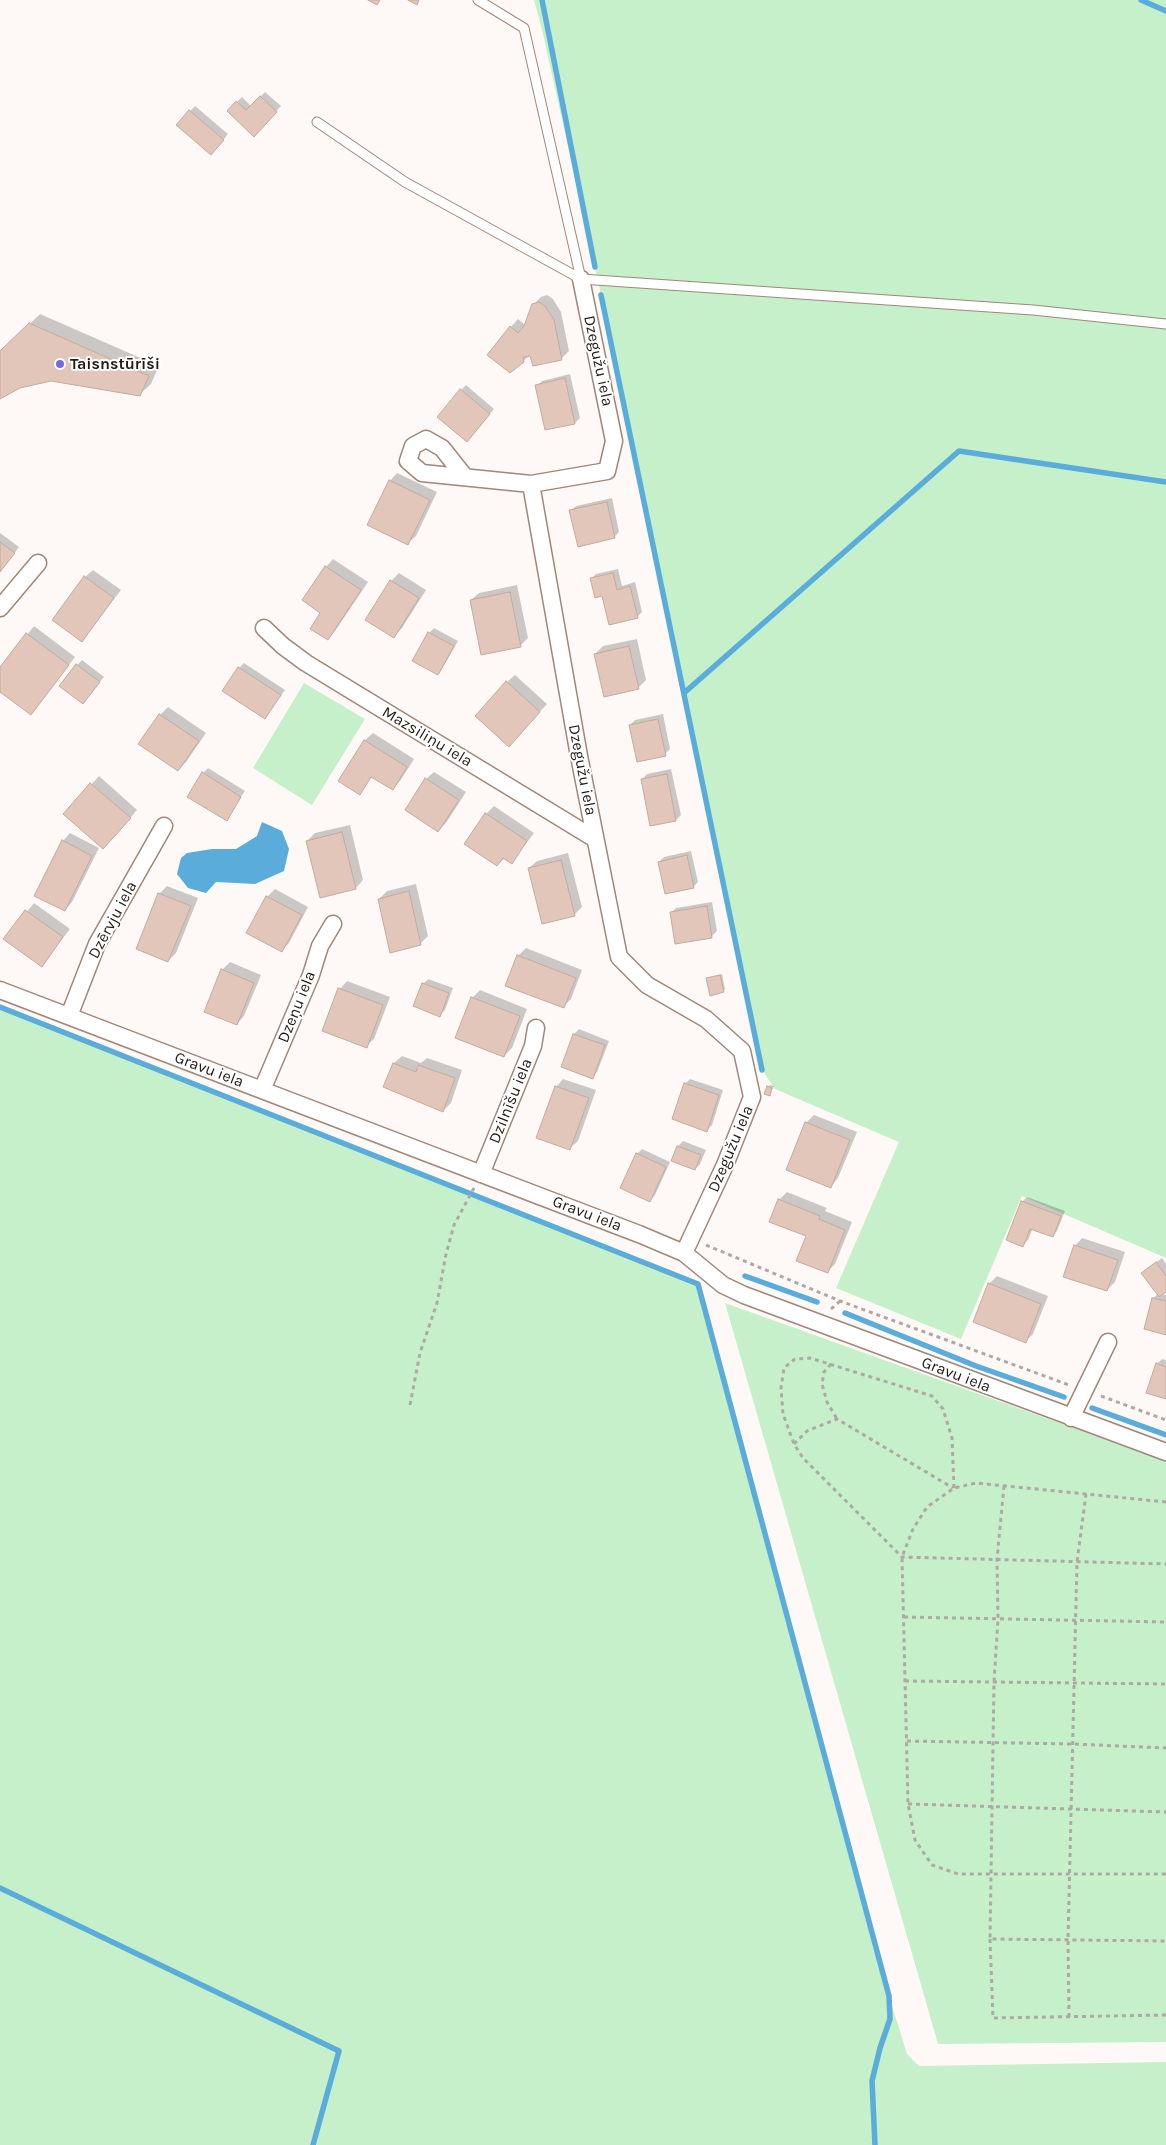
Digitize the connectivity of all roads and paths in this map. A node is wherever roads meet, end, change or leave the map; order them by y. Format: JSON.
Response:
{"nodes":[{"id":1,"x":478,"y":0,"type":"edge"},
{"id":2,"x":317,"y":122,"type":"dead end"},
{"id":3,"x":581,"y":279,"type":"junction"},
{"id":4,"x":1166,"y":324,"type":"edge"},
{"id":5,"x":465,"y":477,"type":"dead end"},
{"id":6,"x":531,"y":484,"type":"junction"},
{"id":7,"x":38,"y":563,"type":"dead end"},
{"id":8,"x":0,"y":608,"type":"edge"},
{"id":9,"x":264,"y":628,"type":"dead end"},
{"id":10,"x":164,"y":826,"type":"dead end"},
{"id":11,"x":595,"y":838,"type":"junction"},
{"id":12,"x":333,"y":924,"type":"dead end"},
{"id":13,"x":0,"y":990,"type":"edge"},
{"id":14,"x":69,"y":1016,"type":"junction"},
{"id":15,"x":536,"y":1028,"type":"dead end"},
{"id":16,"x":262,"y":1090,"type":"junction"},
{"id":17,"x":481,"y":1174,"type":"junction"},
{"id":18,"x":684,"y":1253,"type":"junction"},
{"id":19,"x":1108,"y":1342,"type":"dead end"},
{"id":20,"x":831,"y":1364,"type":"junction"},
{"id":21,"x":410,"y":1404,"type":"dead end"},
{"id":22,"x":1071,"y":1418,"type":"junction"},
{"id":23,"x":837,"y":1419,"type":"junction"},
{"id":24,"x":794,"y":1444,"type":"junction"},
{"id":25,"x":1166,"y":1452,"type":"edge"},
{"id":26,"x":1004,"y":1486,"type":"junction"},
{"id":27,"x":954,"y":1488,"type":"junction"},
{"id":28,"x":1086,"y":1494,"type":"junction"},
{"id":29,"x":1166,"y":1502,"type":"edge"},
{"id":30,"x":902,"y":1557,"type":"junction"},
{"id":31,"x":996,"y":1559,"type":"junction"},
{"id":32,"x":1077,"y":1562,"type":"junction"},
{"id":33,"x":1166,"y":1564,"type":"edge"},
{"id":34,"x":904,"y":1617,"type":"junction"},
{"id":35,"x":998,"y":1619,"type":"junction"},
{"id":36,"x":1076,"y":1621,"type":"junction"},
{"id":37,"x":1166,"y":1622,"type":"edge"},
{"id":38,"x":905,"y":1681,"type":"junction"},
{"id":39,"x":994,"y":1682,"type":"junction"},
{"id":40,"x":1074,"y":1683,"type":"junction"},
{"id":41,"x":1166,"y":1684,"type":"edge"},
{"id":42,"x":907,"y":1741,"type":"junction"},
{"id":43,"x":993,"y":1743,"type":"junction"},
{"id":44,"x":1073,"y":1744,"type":"junction"},
{"id":45,"x":1166,"y":1748,"type":"edge"},
{"id":46,"x":908,"y":1804,"type":"junction"},
{"id":47,"x":993,"y":1807,"type":"junction"},
{"id":48,"x":1071,"y":1809,"type":"junction"},
{"id":49,"x":1166,"y":1812,"type":"edge"},
{"id":50,"x":992,"y":1874,"type":"junction"},
{"id":51,"x":1069,"y":1874,"type":"junction"},
{"id":52,"x":1166,"y":1874,"type":"edge"},
{"id":53,"x":990,"y":1939,"type":"junction"},
{"id":54,"x":1068,"y":1940,"type":"junction"},
{"id":55,"x":1166,"y":1941,"type":"edge"},
{"id":56,"x":1166,"y":2015,"type":"edge"},
{"id":57,"x":1070,"y":2017,"type":"junction"}],
"edges":[{"from":1,"to":3,"type":"lane"},
{"from":2,"to":3,"type":"lane"},
{"from":3,"to":4,"type":"lane"},
{"from":3,"to":6,"type":"street","name":"Dzegužu iela"},
{"from":5,"to":6,"type":"street"},
{"from":6,"to":11,"type":"street","name":"Dzegužu iela"},
{"from":7,"to":8,"type":"street"},
{"from":9,"to":11,"type":"street","name":"Mazsiliņu iela"},
{"from":10,"to":14,"type":"street","name":"Dzērvju iela"},
{"from":11,"to":18,"type":"street","name":"Dzegužu iela"},
{"from":12,"to":16,"type":"street","name":"Dzeņu iela"},
{"from":13,"to":14,"type":"street","name":"Gravu iela"},
{"from":14,"to":16,"type":"street","name":"Gravu iela"},
{"from":15,"to":17,"type":"street","name":"Dzilnīšu iela"},
{"from":16,"to":17,"type":"street","name":"Gravu iela"},
{"from":17,"to":18,"type":"street","name":"Gravu iela"},
{"from":17,"to":21,"type":"path"},
{"from":18,"to":22,"type":"street","name":"Gravu iela"},
{"from":19,"to":22,"type":"street"},
{"from":20,"to":23,"type":"path"},
{"from":20,"to":24,"type":"path"},
{"from":20,"to":27,"type":"path"},
{"from":22,"to":25,"type":"street","name":"Gravu iela"},
{"from":23,"to":24,"type":"path"},
{"from":23,"to":27,"type":"path"},
{"from":24,"to":30,"type":"path"},
{"from":26,"to":27,"type":"path"},
{"from":26,"to":28,"type":"path"},
{"from":26,"to":31,"type":"path"},
{"from":27,"to":30,"type":"path"},
{"from":28,"to":29,"type":"path"},
{"from":28,"to":32,"type":"path"},
{"from":30,"to":31,"type":"path"},
{"from":30,"to":34,"type":"path"},
{"from":31,"to":32,"type":"path"},
{"from":31,"to":35,"type":"path"},
{"from":32,"to":33,"type":"path"},
{"from":32,"to":36,"type":"path"},
{"from":34,"to":35,"type":"path"},
{"from":34,"to":38,"type":"path"},
{"from":35,"to":36,"type":"path"},
{"from":35,"to":39,"type":"path"},
{"from":36,"to":37,"type":"path"},
{"from":36,"to":40,"type":"path"},
{"from":38,"to":39,"type":"path"},
{"from":38,"to":42,"type":"path"},
{"from":39,"to":40,"type":"path"},
{"from":39,"to":43,"type":"path"},
{"from":40,"to":41,"type":"path"},
{"from":40,"to":44,"type":"path"},
{"from":42,"to":43,"type":"path"},
{"from":42,"to":46,"type":"path"},
{"from":43,"to":44,"type":"path"},
{"from":43,"to":47,"type":"path"},
{"from":44,"to":45,"type":"path"},
{"from":44,"to":48,"type":"path"},
{"from":46,"to":47,"type":"path"},
{"from":46,"to":50,"type":"path"},
{"from":47,"to":48,"type":"path"},
{"from":47,"to":50,"type":"path"},
{"from":48,"to":49,"type":"path"},
{"from":48,"to":51,"type":"path"},
{"from":50,"to":51,"type":"path"},
{"from":50,"to":53,"type":"path"},
{"from":51,"to":52,"type":"path"},
{"from":51,"to":54,"type":"path"},
{"from":53,"to":54,"type":"path"},
{"from":53,"to":57,"type":"path"},
{"from":54,"to":55,"type":"path"},
{"from":54,"to":57,"type":"path"},
{"from":56,"to":57,"type":"path"}]}
